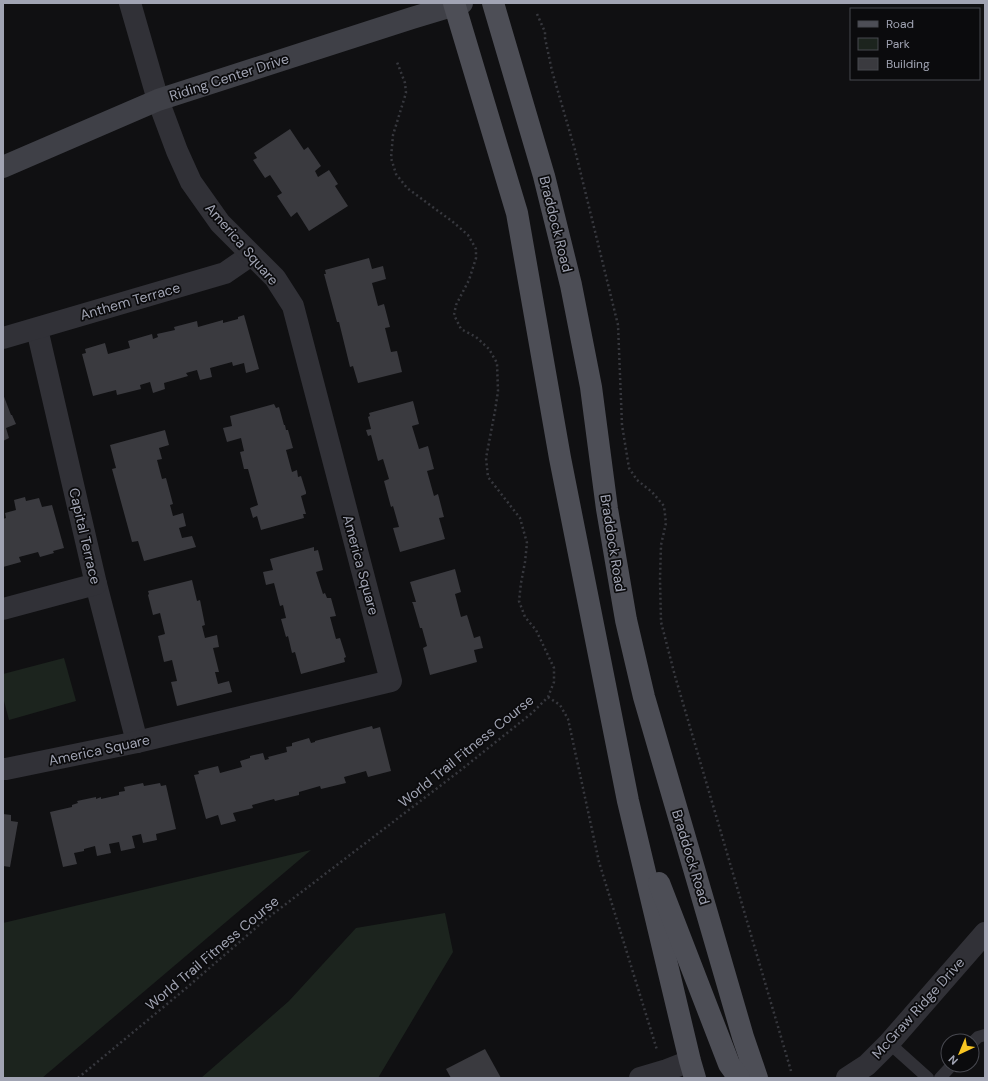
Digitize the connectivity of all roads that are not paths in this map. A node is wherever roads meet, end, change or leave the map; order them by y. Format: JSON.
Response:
{"nodes":[{"id":1,"x":130,"y":3,"type":"edge"},
{"id":2,"x":493,"y":3,"type":"edge"},
{"id":3,"x":457,"y":4,"type":"edge"},
{"id":4,"x":158,"y":100,"type":"junction"},
{"id":5,"x":3,"y":167,"type":"edge"},
{"id":6,"x":251,"y":255,"type":"junction"},
{"id":7,"x":37,"y":329,"type":"junction"},
{"id":8,"x":3,"y":338,"type":"edge"},
{"id":9,"x":96,"y":584,"type":"junction"},
{"id":10,"x":3,"y":609,"type":"edge"},
{"id":11,"x":137,"y":742,"type":"junction"},
{"id":12,"x":3,"y":769,"type":"edge"},
{"id":13,"x":628,"y":801,"type":"junction"},
{"id":14,"x":985,"y":933,"type":"edge"},
{"id":15,"x":889,"y":1043,"type":"junction"},
{"id":16,"x":693,"y":1070,"type":"edge"},
{"id":17,"x":640,"y":1078,"type":"edge"},
{"id":18,"x":739,"y":1078,"type":"edge"},
{"id":19,"x":757,"y":1078,"type":"edge"},
{"id":20,"x":847,"y":1078,"type":"edge"},
{"id":21,"x":928,"y":1078,"type":"edge"}],
"edges":[{"from":1,"to":4,"type":"street","name":"America Square"},
{"from":2,"to":19,"type":"main road","name":"Braddock Road"},
{"from":3,"to":4,"type":"street","name":"Riding Center Drive"},
{"from":3,"to":13,"type":"main road"},
{"from":4,"to":5,"type":"street","name":"Riding Center Drive"},
{"from":4,"to":6,"type":"street","name":"America Square"},
{"from":6,"to":7,"type":"street","name":"Anthem Terrace"},
{"from":6,"to":11,"type":"street","name":"America Square"},
{"from":7,"to":8,"type":"street","name":"Anthem Terrace"},
{"from":7,"to":9,"type":"street","name":"Capital Terrace"},
{"from":9,"to":10,"type":"street"},
{"from":9,"to":11,"type":"street","name":"Capital Terrace"},
{"from":11,"to":12,"type":"street","name":"America Square"},
{"from":13,"to":16,"type":"main road"},
{"from":13,"to":18,"type":"main road"},
{"from":14,"to":15,"type":"street","name":"McGraw Ridge Drive"},
{"from":15,"to":20,"type":"street","name":"McGraw Ridge Drive"},
{"from":15,"to":21,"type":"lane"},
{"from":16,"to":17,"type":"street"}]}
